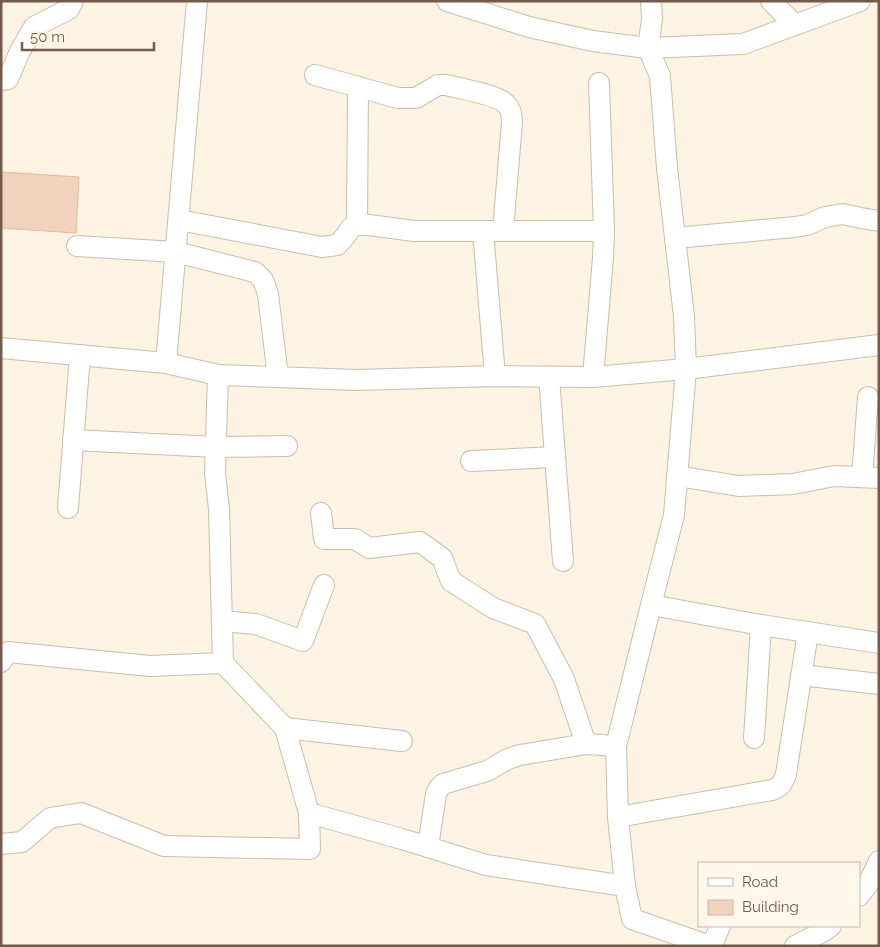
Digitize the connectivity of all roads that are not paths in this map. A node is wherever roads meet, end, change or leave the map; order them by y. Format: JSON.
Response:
{"nodes":[{"id":1,"x":73,"y":1,"type":"edge"},
{"id":2,"x":197,"y":1,"type":"edge"},
{"id":3,"x":447,"y":1,"type":"edge"},
{"id":4,"x":651,"y":1,"type":"edge"},
{"id":5,"x":771,"y":1,"type":"edge"},
{"id":6,"x":860,"y":1,"type":"edge"},
{"id":7,"x":475,"y":6,"type":"edge"},
{"id":8,"x":795,"y":25,"type":"junction"},
{"id":9,"x":648,"y":48,"type":"junction"},
{"id":10,"x":315,"y":74,"type":"dead end"},
{"id":11,"x":1,"y":80,"type":"edge"},
{"id":12,"x":599,"y":83,"type":"dead end"},
{"id":13,"x":358,"y":87,"type":"junction"},
{"id":14,"x":179,"y":220,"type":"junction"},
{"id":15,"x":879,"y":221,"type":"edge"},
{"id":16,"x":357,"y":225,"type":"junction"},
{"id":17,"x":493,"y":231,"type":"junction"},
{"id":18,"x":604,"y":231,"type":"junction"},
{"id":19,"x":675,"y":238,"type":"junction"},
{"id":20,"x":77,"y":246,"type":"dead end"},
{"id":21,"x":176,"y":252,"type":"junction"},
{"id":22,"x":879,"y":345,"type":"edge"},
{"id":23,"x":1,"y":348,"type":"edge"},
{"id":24,"x":80,"y":355,"type":"junction"},
{"id":25,"x":166,"y":363,"type":"junction"},
{"id":26,"x":686,"y":369,"type":"junction"},
{"id":27,"x":218,"y":375,"type":"junction"},
{"id":28,"x":495,"y":376,"type":"junction"},
{"id":29,"x":278,"y":377,"type":"junction"},
{"id":30,"x":550,"y":377,"type":"junction"},
{"id":31,"x":593,"y":377,"type":"junction"},
{"id":32,"x":868,"y":397,"type":"dead end"},
{"id":33,"x":73,"y":440,"type":"junction"},
{"id":34,"x":287,"y":446,"type":"dead end"},
{"id":35,"x":216,"y":447,"type":"junction"},
{"id":36,"x":556,"y":457,"type":"junction"},
{"id":37,"x":471,"y":461,"type":"dead end"},
{"id":38,"x":677,"y":476,"type":"junction"},
{"id":39,"x":870,"y":478,"type":"edge"},
{"id":40,"x":68,"y":508,"type":"dead end"},
{"id":41,"x":321,"y":513,"type":"dead end"},
{"id":42,"x":563,"y":562,"type":"dead end"},
{"id":43,"x":324,"y":584,"type":"dead end"},
{"id":44,"x":651,"y":605,"type":"junction"},
{"id":45,"x":222,"y":621,"type":"junction"},
{"id":46,"x":761,"y":625,"type":"junction"},
{"id":47,"x":808,"y":632,"type":"junction"},
{"id":48,"x":879,"y":643,"type":"edge"},
{"id":49,"x":1,"y":662,"type":"edge"},
{"id":50,"x":223,"y":664,"type":"junction"},
{"id":51,"x":801,"y":675,"type":"junction"},
{"id":52,"x":879,"y":684,"type":"edge"},
{"id":53,"x":285,"y":728,"type":"junction"},
{"id":54,"x":754,"y":738,"type":"dead end"},
{"id":55,"x":402,"y":741,"type":"dead end"},
{"id":56,"x":586,"y":744,"type":"junction"},
{"id":57,"x":616,"y":746,"type":"junction"},
{"id":58,"x":308,"y":813,"type":"junction"},
{"id":59,"x":618,"y":817,"type":"junction"},
{"id":60,"x":1,"y":844,"type":"edge"},
{"id":61,"x":428,"y":847,"type":"junction"},
{"id":62,"x":879,"y":861,"type":"edge"},
{"id":63,"x":625,"y":886,"type":"junction"},
{"id":64,"x":860,"y":895,"type":"edge"},
{"id":65,"x":720,"y":927,"type":"edge"},
{"id":66,"x":830,"y":927,"type":"edge"},
{"id":67,"x":711,"y":946,"type":"edge"},
{"id":68,"x":795,"y":946,"type":"edge"}],
"edges":[{"from":1,"to":11,"type":"street"},
{"from":2,"to":14,"type":"street"},
{"from":3,"to":7,"type":"street"},
{"from":4,"to":9,"type":"street"},
{"from":5,"to":8,"type":"street"},
{"from":6,"to":8,"type":"street"},
{"from":7,"to":9,"type":"street"},
{"from":8,"to":9,"type":"street"},
{"from":9,"to":19,"type":"street"},
{"from":10,"to":13,"type":"street"},
{"from":12,"to":18,"type":"street"},
{"from":13,"to":16,"type":"street"},
{"from":13,"to":17,"type":"street"},
{"from":14,"to":16,"type":"street"},
{"from":14,"to":21,"type":"street"},
{"from":15,"to":19,"type":"street"},
{"from":16,"to":17,"type":"street"},
{"from":17,"to":18,"type":"street"},
{"from":17,"to":28,"type":"street"},
{"from":18,"to":31,"type":"street"},
{"from":19,"to":26,"type":"street"},
{"from":20,"to":21,"type":"street"},
{"from":21,"to":25,"type":"street"},
{"from":21,"to":29,"type":"street"},
{"from":22,"to":26,"type":"street"},
{"from":23,"to":24,"type":"street"},
{"from":24,"to":25,"type":"street"},
{"from":24,"to":33,"type":"street"},
{"from":25,"to":27,"type":"street"},
{"from":26,"to":31,"type":"street"},
{"from":26,"to":38,"type":"street"},
{"from":27,"to":29,"type":"street"},
{"from":27,"to":35,"type":"street"},
{"from":28,"to":29,"type":"street"},
{"from":28,"to":30,"type":"street"},
{"from":30,"to":31,"type":"street"},
{"from":30,"to":36,"type":"street"},
{"from":32,"to":39,"type":"street"},
{"from":33,"to":35,"type":"street"},
{"from":33,"to":40,"type":"street"},
{"from":34,"to":35,"type":"street"},
{"from":35,"to":45,"type":"street"},
{"from":36,"to":37,"type":"street"},
{"from":36,"to":42,"type":"street"},
{"from":38,"to":39,"type":"street"},
{"from":38,"to":44,"type":"street"},
{"from":41,"to":56,"type":"street"},
{"from":43,"to":45,"type":"street"},
{"from":44,"to":46,"type":"street"},
{"from":44,"to":57,"type":"street"},
{"from":45,"to":50,"type":"street"},
{"from":46,"to":47,"type":"street"},
{"from":46,"to":54,"type":"street"},
{"from":47,"to":48,"type":"street"},
{"from":47,"to":51,"type":"street"},
{"from":49,"to":50,"type":"street"},
{"from":50,"to":53,"type":"street"},
{"from":51,"to":52,"type":"street"},
{"from":51,"to":59,"type":"street"},
{"from":53,"to":55,"type":"street"},
{"from":53,"to":58,"type":"street"},
{"from":56,"to":57,"type":"street"},
{"from":56,"to":61,"type":"street"},
{"from":57,"to":59,"type":"street"},
{"from":58,"to":60,"type":"street"},
{"from":58,"to":61,"type":"street"},
{"from":59,"to":63,"type":"street"},
{"from":61,"to":63,"type":"street"},
{"from":62,"to":64,"type":"street"},
{"from":63,"to":67,"type":"street"},
{"from":65,"to":67,"type":"street"},
{"from":66,"to":68,"type":"street"}]}
